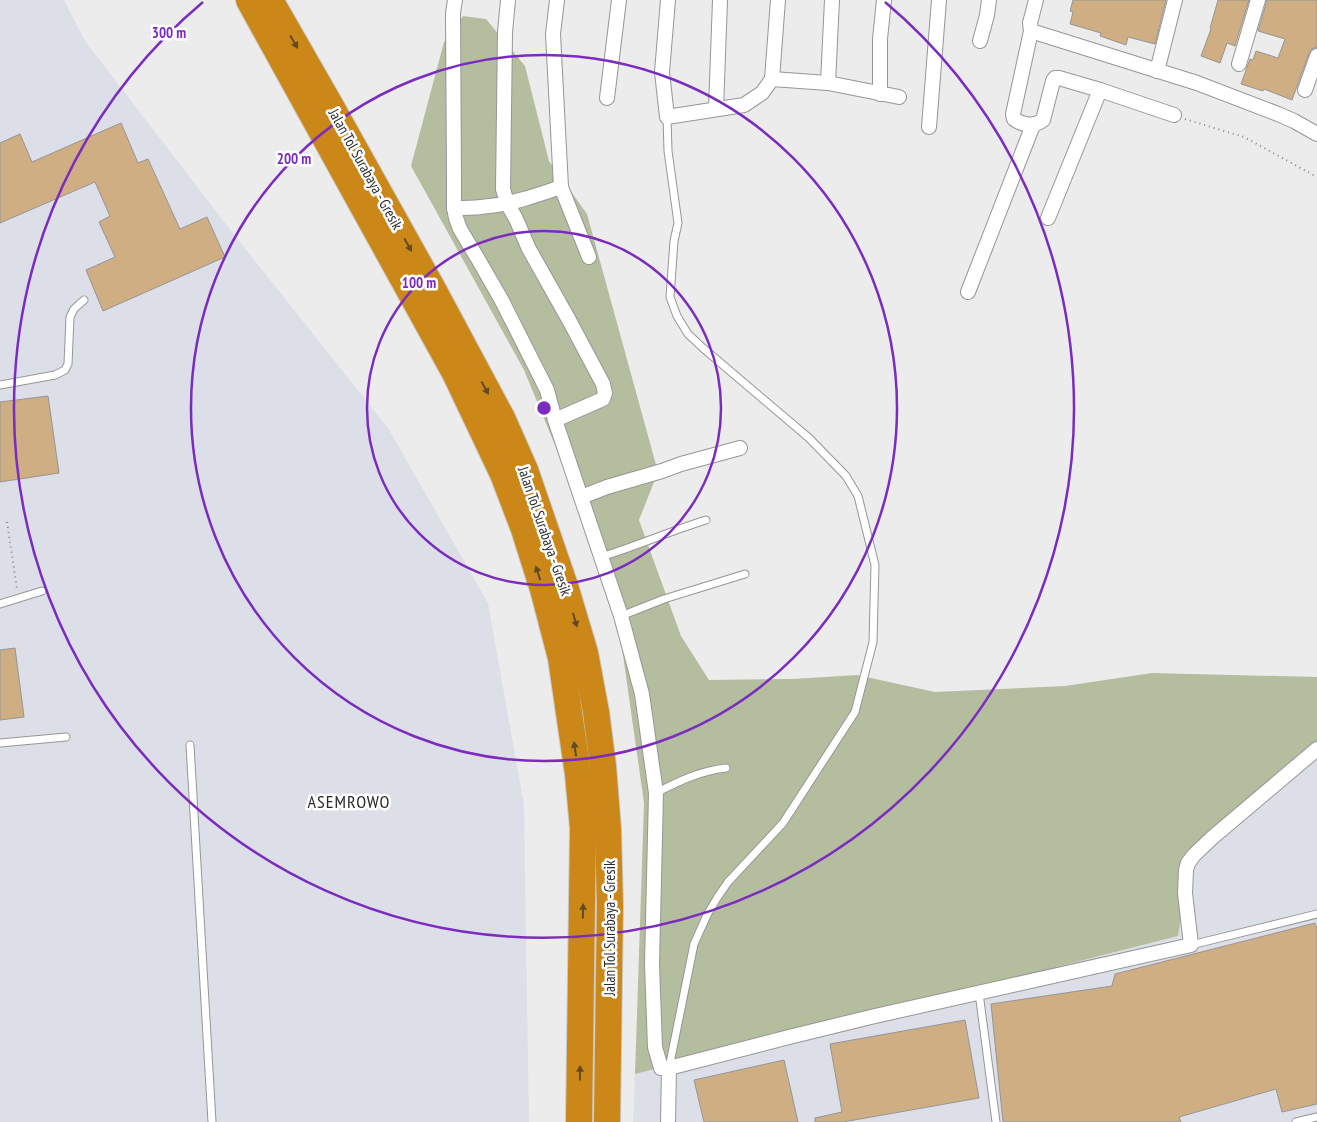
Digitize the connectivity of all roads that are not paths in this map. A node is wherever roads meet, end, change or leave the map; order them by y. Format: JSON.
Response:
{"nodes":[{"id":1,"x":249,"y":0,"type":"edge"},
{"id":2,"x":270,"y":0,"type":"edge"},
{"id":3,"x":455,"y":0,"type":"edge"},
{"id":4,"x":508,"y":0,"type":"edge"},
{"id":5,"x":557,"y":0,"type":"edge"},
{"id":6,"x":619,"y":0,"type":"edge"},
{"id":7,"x":668,"y":0,"type":"edge"},
{"id":8,"x":720,"y":0,"type":"edge"},
{"id":9,"x":778,"y":0,"type":"edge"},
{"id":10,"x":832,"y":0,"type":"edge"},
{"id":11,"x":884,"y":0,"type":"edge"},
{"id":12,"x":939,"y":0,"type":"edge"},
{"id":13,"x":989,"y":0,"type":"edge"},
{"id":14,"x":1036,"y":0,"type":"edge"},
{"id":15,"x":1175,"y":0,"type":"edge"},
{"id":16,"x":1258,"y":0,"type":"edge"},
{"id":17,"x":1031,"y":31,"type":"junction"},
{"id":18,"x":980,"y":41,"type":"dead end"},
{"id":19,"x":1317,"y":56,"type":"edge"},
{"id":20,"x":1239,"y":64,"type":"dead end"},
{"id":21,"x":1157,"y":70,"type":"junction"},
{"id":22,"x":772,"y":79,"type":"junction"},
{"id":23,"x":828,"y":82,"type":"junction"},
{"id":24,"x":1100,"y":90,"type":"junction"},
{"id":25,"x":1304,"y":90,"type":"dead end"},
{"id":26,"x":880,"y":94,"type":"junction"},
{"id":27,"x":898,"y":97,"type":"dead end"},
{"id":28,"x":606,"y":98,"type":"dead end"},
{"id":29,"x":716,"y":109,"type":"junction"},
{"id":30,"x":1174,"y":115,"type":"road end"},
{"id":31,"x":666,"y":117,"type":"junction"},
{"id":32,"x":1033,"y":125,"type":"junction"},
{"id":33,"x":929,"y":127,"type":"dead end"},
{"id":34,"x":1317,"y":134,"type":"edge"},
{"id":35,"x":561,"y":187,"type":"junction"},
{"id":36,"x":507,"y":203,"type":"junction"},
{"id":37,"x":454,"y":208,"type":"junction"},
{"id":38,"x":1048,"y":218,"type":"dead end"},
{"id":39,"x":589,"y":257,"type":"dead end"},
{"id":40,"x":968,"y":292,"type":"dead end"},
{"id":41,"x":84,"y":300,"type":"dead end"},
{"id":42,"x":0,"y":385,"type":"edge"},
{"id":43,"x":555,"y":420,"type":"junction"},
{"id":44,"x":740,"y":448,"type":"dead end"},
{"id":45,"x":581,"y":497,"type":"junction"},
{"id":46,"x":706,"y":520,"type":"dead end"},
{"id":47,"x":601,"y":557,"type":"junction"},
{"id":48,"x":745,"y":574,"type":"dead end"},
{"id":49,"x":42,"y":591,"type":"dead end"},
{"id":50,"x":0,"y":604,"type":"edge"},
{"id":51,"x":621,"y":616,"type":"junction"},
{"id":52,"x":66,"y":737,"type":"dead end"},
{"id":53,"x":0,"y":743,"type":"edge"},
{"id":54,"x":190,"y":745,"type":"dead end"},
{"id":55,"x":1317,"y":749,"type":"edge"},
{"id":56,"x":726,"y":768,"type":"dead end"},
{"id":57,"x":656,"y":793,"type":"junction"},
{"id":58,"x":1317,"y":914,"type":"edge"},
{"id":59,"x":1191,"y":945,"type":"junction"},
{"id":60,"x":979,"y":993,"type":"junction"},
{"id":61,"x":669,"y":1068,"type":"junction"},
{"id":62,"x":1317,"y":1117,"type":"edge"},
{"id":63,"x":212,"y":1122,"type":"edge"},
{"id":64,"x":579,"y":1122,"type":"edge"},
{"id":65,"x":607,"y":1122,"type":"edge"},
{"id":66,"x":668,"y":1122,"type":"edge"},
{"id":67,"x":996,"y":1122,"type":"edge"},
{"id":68,"x":1296,"y":1122,"type":"edge"}],
"edges":[{"from":64,"to":1,"type":"highway","name":"Jalan Tol Surabaya - Gresik","one_way":true},
{"from":2,"to":65,"type":"highway","name":"Jalan Tol Surabaya - Gresik","one_way":true},
{"from":3,"to":37,"type":"street"},
{"from":4,"to":36,"type":"street"},
{"from":5,"to":35,"type":"street"},
{"from":6,"to":28,"type":"street"},
{"from":7,"to":31,"type":"street"},
{"from":8,"to":29,"type":"street"},
{"from":9,"to":22,"type":"street"},
{"from":10,"to":23,"type":"street"},
{"from":11,"to":26,"type":"street"},
{"from":12,"to":33,"type":"street"},
{"from":13,"to":18,"type":"street"},
{"from":14,"to":17,"type":"street"},
{"from":15,"to":21,"type":"street"},
{"from":16,"to":20,"type":"street"},
{"from":17,"to":21,"type":"street"},
{"from":17,"to":32,"type":"street"},
{"from":19,"to":25,"type":"street"},
{"from":21,"to":34,"type":"street"},
{"from":22,"to":23,"type":"street"},
{"from":22,"to":29,"type":"street"},
{"from":23,"to":26,"type":"street"},
{"from":24,"to":30,"type":"street"},
{"from":24,"to":32,"type":"street"},
{"from":24,"to":38,"type":"street"},
{"from":26,"to":27,"type":"street"},
{"from":29,"to":31,"type":"street"},
{"from":31,"to":61,"type":"lane"},
{"from":32,"to":40,"type":"street"},
{"from":35,"to":36,"type":"street"},
{"from":35,"to":39,"type":"street"},
{"from":36,"to":37,"type":"street"},
{"from":36,"to":43,"type":"street"},
{"from":37,"to":43,"type":"street"},
{"from":41,"to":42,"type":"lane"},
{"from":43,"to":45,"type":"street"},
{"from":44,"to":45,"type":"street"},
{"from":45,"to":47,"type":"street"},
{"from":46,"to":47,"type":"lane"},
{"from":47,"to":51,"type":"street"},
{"from":48,"to":51,"type":"lane"},
{"from":49,"to":50,"type":"lane"},
{"from":51,"to":57,"type":"street"},
{"from":52,"to":53,"type":"lane"},
{"from":54,"to":63,"type":"lane"},
{"from":55,"to":59,"type":"street"},
{"from":56,"to":57,"type":"lane"},
{"from":57,"to":61,"type":"street"},
{"from":58,"to":59,"type":"lane"},
{"from":59,"to":60,"type":"street"},
{"from":60,"to":61,"type":"street"},
{"from":60,"to":67,"type":"lane"},
{"from":61,"to":66,"type":"street"},
{"from":62,"to":68,"type":"lane"}]}
